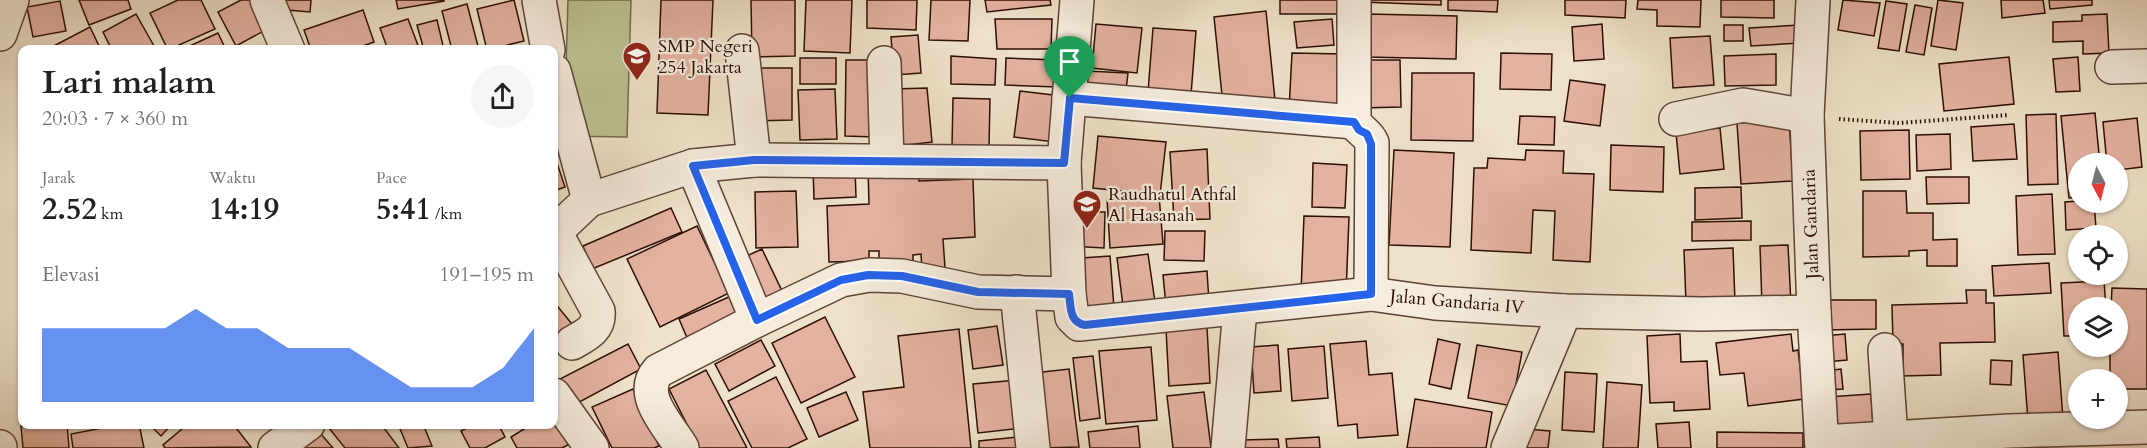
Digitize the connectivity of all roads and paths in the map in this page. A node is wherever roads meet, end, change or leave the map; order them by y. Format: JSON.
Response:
{"nodes":[{"id":1,"x":267,"y":0,"type":"edge"},
{"id":2,"x":539,"y":0,"type":"edge"},
{"id":3,"x":1077,"y":0,"type":"edge"},
{"id":4,"x":1354,"y":0,"type":"edge"},
{"id":5,"x":1813,"y":0,"type":"edge"},
{"id":6,"x":279,"y":45,"type":"edge"},
{"id":7,"x":547,"y":45,"type":"edge"},
{"id":8,"x":742,"y":51,"type":"dead end"},
{"id":9,"x":884,"y":63,"type":"dead end"},
{"id":10,"x":2147,"y":66,"type":"edge"},
{"id":11,"x":2112,"y":67,"type":"dead end"},
{"id":12,"x":558,"y":86,"type":"edge"},
{"id":13,"x":1070,"y":98,"type":"junction"},
{"id":14,"x":2008,"y":115,"type":"dead end"},
{"id":15,"x":1807,"y":116,"type":"junction"},
{"id":16,"x":1676,"y":119,"type":"dead end"},
{"id":17,"x":1354,"y":122,"type":"junction"},
{"id":18,"x":754,"y":160,"type":"junction"},
{"id":19,"x":887,"y":161,"type":"junction"},
{"id":20,"x":1064,"y":163,"type":"junction"},
{"id":21,"x":693,"y":166,"type":"junction"},
{"id":22,"x":589,"y":200,"type":"junction"},
{"id":23,"x":558,"y":228,"type":"edge"},
{"id":24,"x":558,"y":239,"type":"edge"},
{"id":25,"x":1017,"y":292,"type":"junction"},
{"id":26,"x":1069,"y":294,"type":"junction"},
{"id":27,"x":1371,"y":294,"type":"junction"},
{"id":28,"x":1240,"y":309,"type":"junction"},
{"id":29,"x":1565,"y":311,"type":"junction"},
{"id":30,"x":1814,"y":312,"type":"junction"},
{"id":31,"x":752,"y":323,"type":"junction"},
{"id":32,"x":572,"y":343,"type":"dead end"},
{"id":33,"x":1886,"y":350,"type":"dead end"},
{"id":34,"x":558,"y":402,"type":"edge"},
{"id":35,"x":2147,"y":427,"type":"edge"},
{"id":36,"x":301,"y":429,"type":"edge"},
{"id":37,"x":1891,"y":438,"type":"junction"},
{"id":38,"x":1822,"y":445,"type":"edge"},
{"id":39,"x":275,"y":448,"type":"edge"},
{"id":40,"x":591,"y":448,"type":"edge"},
{"id":41,"x":682,"y":448,"type":"edge"},
{"id":42,"x":1034,"y":448,"type":"edge"},
{"id":43,"x":1228,"y":448,"type":"edge"},
{"id":44,"x":1508,"y":448,"type":"edge"}],
"edges":[{"from":1,"to":6,"type":"street"},
{"from":2,"to":7,"type":"street"},
{"from":3,"to":13,"type":"street","name":"Jalan Gandaria IV"},
{"from":4,"to":17,"type":"street"},
{"from":5,"to":15,"type":"street","name":"Jalan Gandaria"},
{"from":8,"to":18,"type":"street"},
{"from":9,"to":19,"type":"street"},
{"from":10,"to":11,"type":"street"},
{"from":12,"to":22,"type":"street"},
{"from":13,"to":17,"type":"street"},
{"from":13,"to":20,"type":"street","name":"Jalan Gandaria IV"},
{"from":14,"to":15,"type":"path"},
{"from":15,"to":16,"type":"street"},
{"from":15,"to":30,"type":"street","name":"Jalan Gandaria"},
{"from":17,"to":27,"type":"street"},
{"from":18,"to":19,"type":"street"},
{"from":18,"to":21,"type":"street"},
{"from":19,"to":20,"type":"street"},
{"from":20,"to":26,"type":"street","name":"Jalan Gandaria IV"},
{"from":21,"to":22,"type":"street"},
{"from":21,"to":31,"type":"street"},
{"from":22,"to":23,"type":"street"},
{"from":24,"to":32,"type":"street"},
{"from":25,"to":26,"type":"street"},
{"from":25,"to":31,"type":"street"},
{"from":25,"to":42,"type":"street"},
{"from":26,"to":28,"type":"street","name":"Jalan Gandaria IV"},
{"from":27,"to":28,"type":"street","name":"Jalan Gandaria IV"},
{"from":27,"to":29,"type":"street","name":"Jalan Gandaria IV"},
{"from":28,"to":43,"type":"street"},
{"from":29,"to":30,"type":"street","name":"Jalan Gandaria IV"},
{"from":29,"to":44,"type":"street"},
{"from":30,"to":38,"type":"street","name":"Jalan Gandaria"},
{"from":31,"to":41,"type":"street"},
{"from":33,"to":37,"type":"street"},
{"from":34,"to":40,"type":"street"},
{"from":35,"to":37,"type":"street"},
{"from":36,"to":39,"type":"street"},
{"from":37,"to":38,"type":"street"}]}
